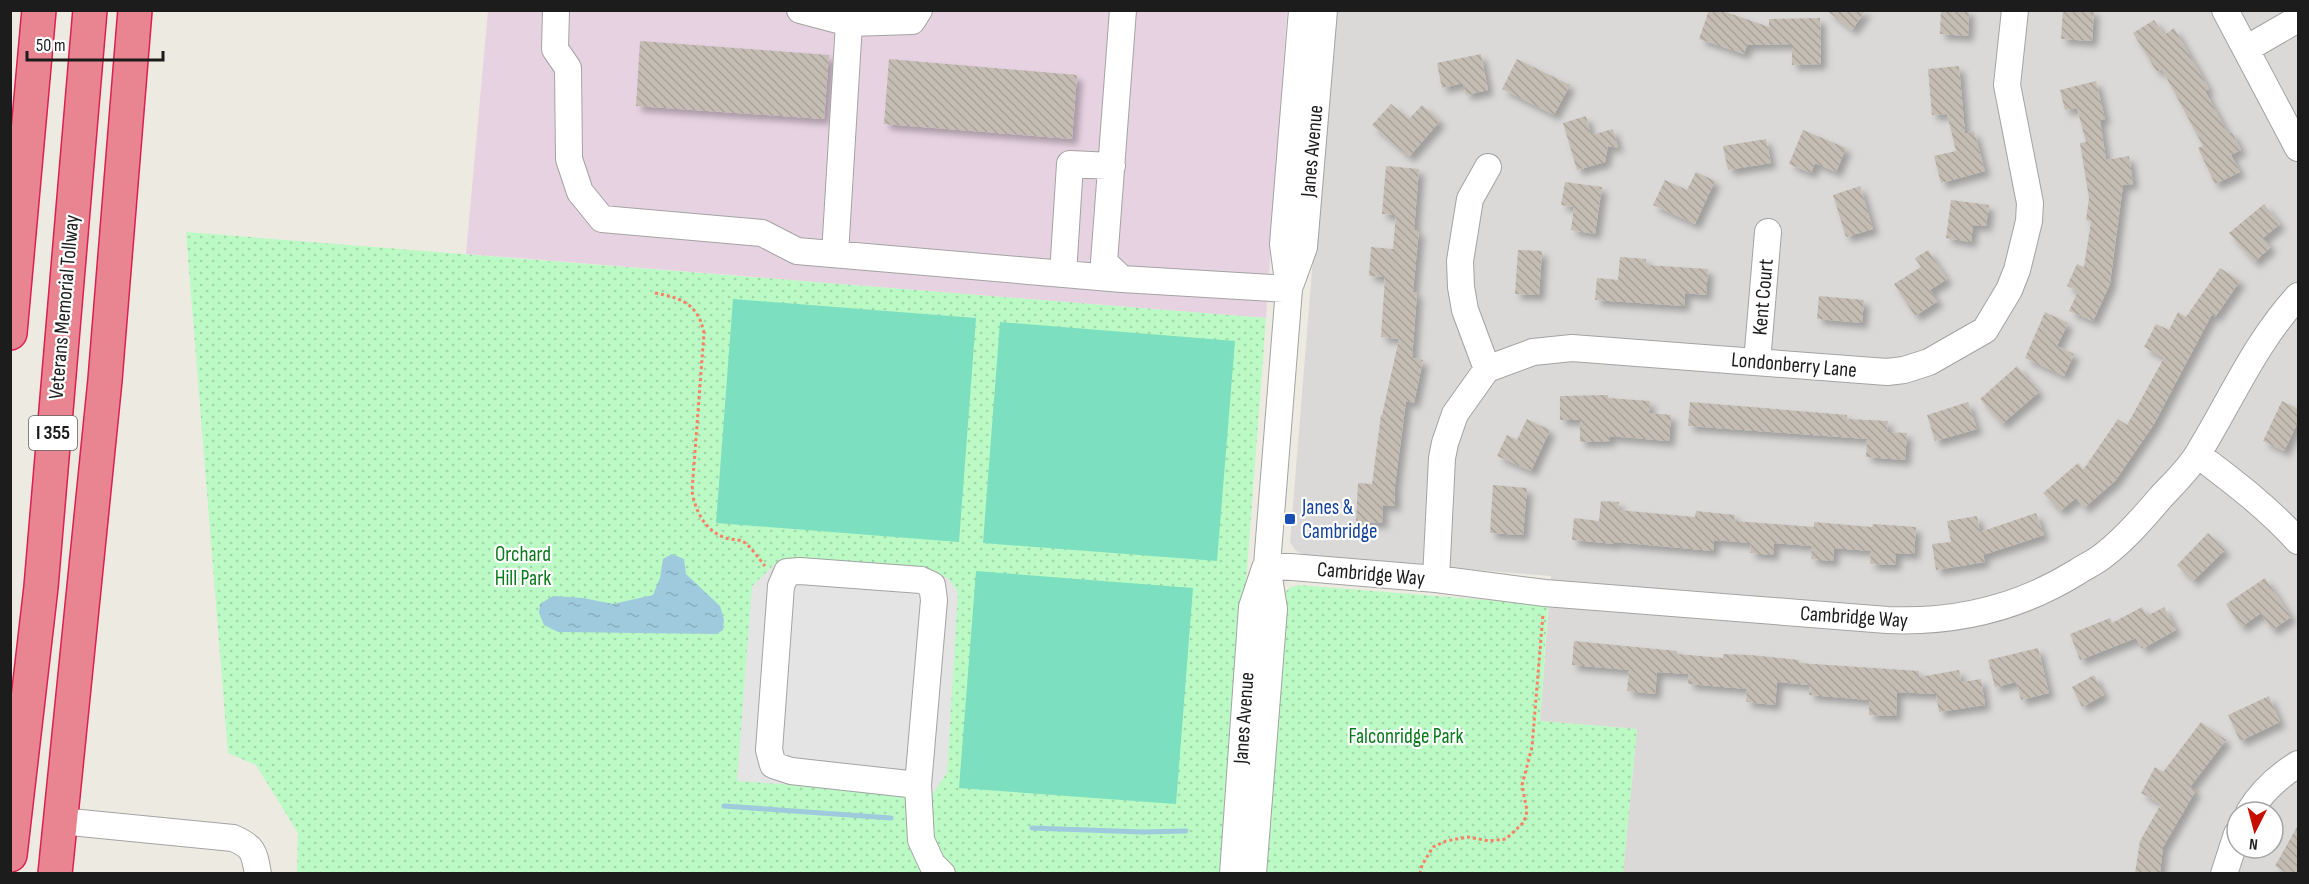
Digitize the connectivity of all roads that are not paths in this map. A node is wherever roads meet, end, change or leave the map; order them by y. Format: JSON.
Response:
{"nodes":[{"id":1,"x":39,"y":10,"type":"edge"},
{"id":2,"x":90,"y":10,"type":"edge"},
{"id":3,"x":135,"y":10,"type":"edge"},
{"id":4,"x":556,"y":10,"type":"edge"},
{"id":5,"x":800,"y":10,"type":"edge"},
{"id":6,"x":919,"y":10,"type":"edge"},
{"id":7,"x":1123,"y":10,"type":"edge"},
{"id":8,"x":1302,"y":10,"type":"edge"},
{"id":9,"x":1324,"y":10,"type":"edge"},
{"id":10,"x":2015,"y":10,"type":"edge"},
{"id":11,"x":2225,"y":10,"type":"edge"},
{"id":12,"x":2298,"y":19,"type":"edge"},
{"id":13,"x":849,"y":23,"type":"junction"},
{"id":14,"x":2246,"y":49,"type":"junction"},
{"id":15,"x":2298,"y":148,"type":"edge"},
{"id":16,"x":1112,"y":166,"type":"junction"},
{"id":17,"x":1488,"y":167,"type":"dead end"},
{"id":18,"x":1768,"y":232,"type":"dead end"},
{"id":19,"x":835,"y":254,"type":"junction"},
{"id":20,"x":1063,"y":274,"type":"junction"},
{"id":21,"x":1122,"y":279,"type":"junction"},
{"id":22,"x":1289,"y":289,"type":"junction"},
{"id":23,"x":2298,"y":296,"type":"edge"},
{"id":24,"x":10,"y":333,"type":"edge"},
{"id":25,"x":1758,"y":362,"type":"junction"},
{"id":26,"x":1487,"y":369,"type":"junction"},
{"id":27,"x":2198,"y":455,"type":"junction"},
{"id":28,"x":2298,"y":541,"type":"edge"},
{"id":29,"x":1266,"y":565,"type":"junction"},
{"id":30,"x":1436,"y":579,"type":"junction"},
{"id":31,"x":2298,"y":764,"type":"edge"},
{"id":32,"x":918,"y":784,"type":"junction"},
{"id":33,"x":2256,"y":800,"type":"edge"},
{"id":34,"x":60,"y":821,"type":"junction"},
{"id":35,"x":10,"y":855,"type":"edge"},
{"id":36,"x":55,"y":873,"type":"edge"},
{"id":37,"x":258,"y":873,"type":"edge"},
{"id":38,"x":942,"y":873,"type":"edge"},
{"id":39,"x":1233,"y":873,"type":"edge"},
{"id":40,"x":1254,"y":873,"type":"edge"}],
"edges":[{"from":1,"to":24,"type":"highway"},
{"from":2,"to":35,"type":"highway","name":"Veterans Memorial Tollway","number":"I 355"},
{"from":3,"to":34,"type":"highway"},
{"from":4,"to":19,"type":"street"},
{"from":5,"to":13,"type":"street"},
{"from":6,"to":13,"type":"street"},
{"from":7,"to":16,"type":"street"},
{"from":8,"to":22,"type":"street","name":"Janes Avenue"},
{"from":9,"to":22,"type":"street","name":"Janes Avenue"},
{"from":10,"to":25,"type":"street","name":"Londonberry Lane"},
{"from":11,"to":14,"type":"street"},
{"from":12,"to":14,"type":"street"},
{"from":13,"to":19,"type":"street"},
{"from":14,"to":15,"type":"street"},
{"from":16,"to":20,"type":"street"},
{"from":16,"to":21,"type":"street"},
{"from":17,"to":26,"type":"street"},
{"from":18,"to":25,"type":"street","name":"Kent Court"},
{"from":19,"to":20,"type":"street"},
{"from":20,"to":21,"type":"street"},
{"from":21,"to":22,"type":"street"},
{"from":22,"to":29,"type":"street","name":"Janes Avenue"},
{"from":23,"to":27,"type":"street","name":"Cambridge Way"},
{"from":25,"to":26,"type":"street","name":"Londonberry Lane"},
{"from":26,"to":30,"type":"street"},
{"from":27,"to":28,"type":"street"},
{"from":27,"to":30,"type":"street","name":"Cambridge Way"},
{"from":29,"to":30,"type":"street","name":"Cambridge Way"},
{"from":29,"to":39,"type":"street","name":"Janes Avenue"},
{"from":29,"to":40,"type":"street","name":"Janes Avenue"},
{"from":31,"to":33,"type":"street"},
{"from":32,"to":32,"type":"street"},
{"from":32,"to":38,"type":"street"},
{"from":34,"to":36,"type":"highway"},
{"from":34,"to":37,"type":"street"}]}
